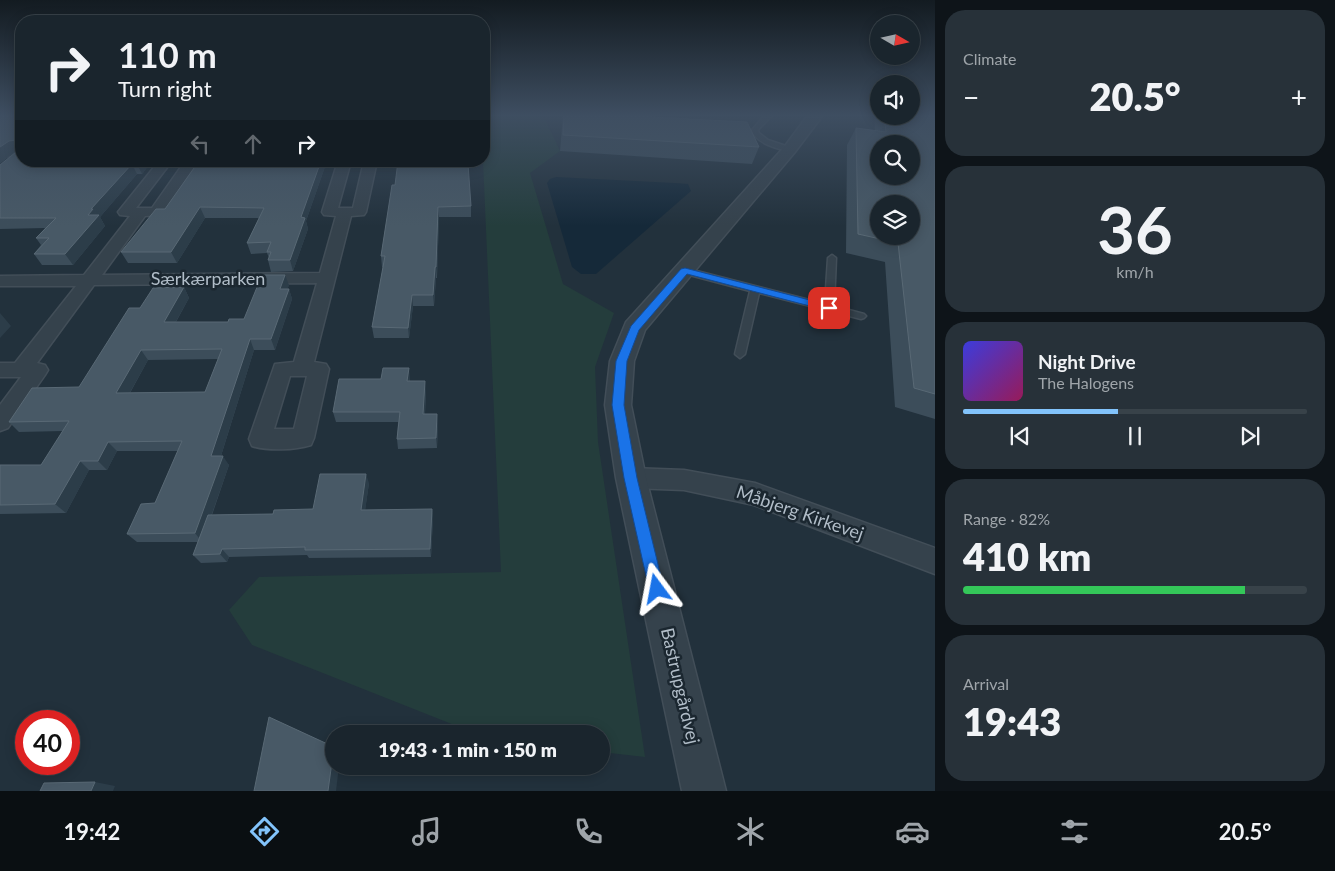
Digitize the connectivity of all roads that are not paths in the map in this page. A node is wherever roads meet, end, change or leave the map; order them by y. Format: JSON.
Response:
{"nodes":[{"id":1,"x":15,"y":152,"type":"edge"},
{"id":2,"x":787,"y":152,"type":"edge"},
{"id":3,"x":7,"y":166,"type":"edge"},
{"id":4,"x":161,"y":167,"type":"edge"},
{"id":5,"x":188,"y":167,"type":"edge"},
{"id":6,"x":343,"y":167,"type":"edge"},
{"id":7,"x":370,"y":167,"type":"edge"},
{"id":8,"x":141,"y":212,"type":"junction"},
{"id":9,"x":345,"y":212,"type":"junction"},
{"id":10,"x":832,"y":258,"type":"dead end"},
{"id":11,"x":685,"y":271,"type":"junction"},
{"id":12,"x":327,"y":278,"type":"junction"},
{"id":13,"x":90,"y":280,"type":"junction"},
{"id":14,"x":0,"y":281,"type":"edge"},
{"id":15,"x":755,"y":289,"type":"junction"},
{"id":16,"x":829,"y":308,"type":"junction"},
{"id":17,"x":861,"y":316,"type":"dead end"},
{"id":18,"x":740,"y":354,"type":"dead end"},
{"id":19,"x":302,"y":369,"type":"dead end"},
{"id":20,"x":0,"y":370,"type":"edge"},
{"id":21,"x":21,"y":370,"type":"junction"},
{"id":22,"x":0,"y":422,"type":"edge"},
{"id":23,"x":631,"y":478,"type":"junction"},
{"id":24,"x":935,"y":561,"type":"edge"},
{"id":25,"x":704,"y":791,"type":"edge"}],
"edges":[{"from":1,"to":3,"type":"street"},
{"from":2,"to":11,"type":"street","name":"Bastrupgårdvej"},
{"from":4,"to":8,"type":"street"},
{"from":5,"to":8,"type":"street"},
{"from":6,"to":9,"type":"street"},
{"from":7,"to":9,"type":"street"},
{"from":8,"to":13,"type":"street"},
{"from":9,"to":12,"type":"street"},
{"from":10,"to":16,"type":"lane"},
{"from":11,"to":15,"type":"lane"},
{"from":11,"to":23,"type":"street","name":"Bastrupgårdvej"},
{"from":12,"to":13,"type":"street","name":"Særkærparken"},
{"from":12,"to":19,"type":"street"},
{"from":13,"to":14,"type":"street","name":"Særkærparken"},
{"from":13,"to":21,"type":"street"},
{"from":15,"to":16,"type":"lane"},
{"from":15,"to":18,"type":"lane"},
{"from":16,"to":17,"type":"lane"},
{"from":20,"to":21,"type":"street"},
{"from":21,"to":22,"type":"street"},
{"from":23,"to":24,"type":"street","name":"Måbjerg Kirkevej"},
{"from":23,"to":25,"type":"street","name":"Bastrupgårdvej"}]}
